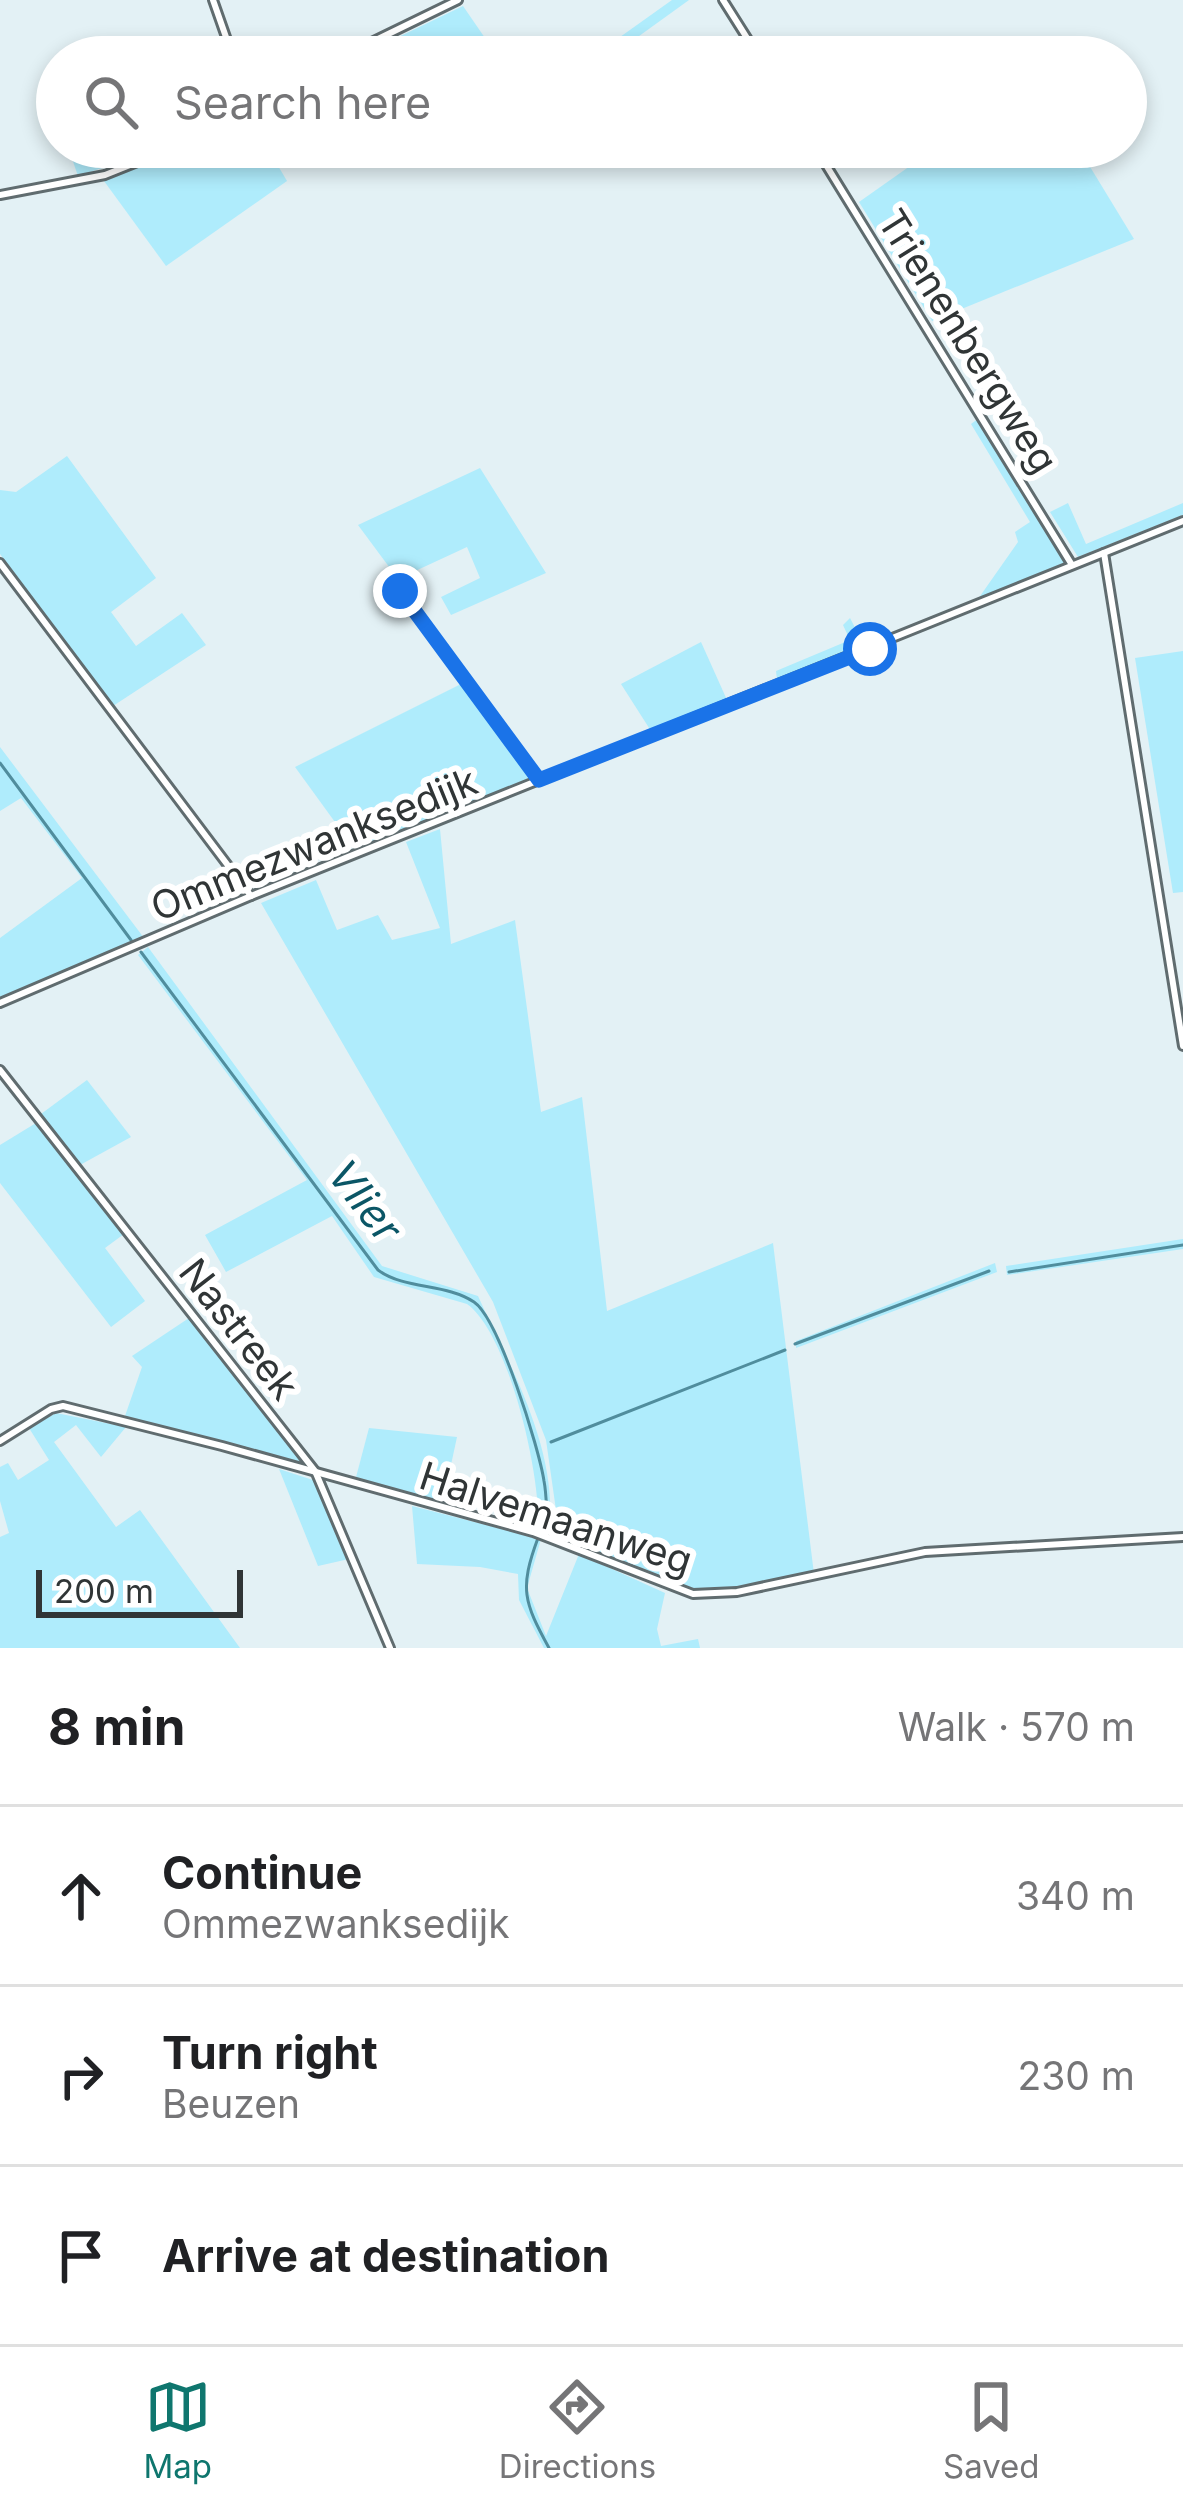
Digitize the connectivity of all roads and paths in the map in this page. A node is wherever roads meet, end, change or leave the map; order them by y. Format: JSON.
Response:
{"nodes":[{"id":1,"x":213,"y":0,"type":"edge"},
{"id":2,"x":458,"y":0,"type":"edge"},
{"id":3,"x":723,"y":0,"type":"edge"},
{"id":4,"x":226,"y":36,"type":"edge"},
{"id":5,"x":384,"y":36,"type":"edge"},
{"id":6,"x":746,"y":36,"type":"edge"},
{"id":7,"x":124,"y":168,"type":"edge"},
{"id":8,"x":828,"y":168,"type":"edge"},
{"id":9,"x":0,"y":195,"type":"edge"},
{"id":10,"x":1183,"y":521,"type":"edge"},
{"id":11,"x":1104,"y":553,"type":"junction"},
{"id":12,"x":0,"y":563,"type":"edge"},
{"id":13,"x":1072,"y":566,"type":"junction"},
{"id":14,"x":400,"y":591,"type":"dead end"},
{"id":15,"x":539,"y":780,"type":"junction"},
{"id":16,"x":251,"y":896,"type":"junction"},
{"id":17,"x":0,"y":1003,"type":"edge"},
{"id":18,"x":1183,"y":1046,"type":"edge"},
{"id":19,"x":0,"y":1070,"type":"edge"},
{"id":20,"x":0,"y":1441,"type":"edge"},
{"id":21,"x":315,"y":1471,"type":"junction"},
{"id":22,"x":1183,"y":1537,"type":"edge"},
{"id":23,"x":390,"y":1648,"type":"edge"}],
"edges":[{"from":1,"to":4,"type":"street"},
{"from":2,"to":5,"type":"street"},
{"from":3,"to":6,"type":"street"},
{"from":7,"to":9,"type":"street"},
{"from":8,"to":13,"type":"street","name":"Trienenbergweg"},
{"from":10,"to":11,"type":"street","name":"Ommezwanksedijk"},
{"from":11,"to":13,"type":"street","name":"Ommezwanksedijk"},
{"from":11,"to":18,"type":"street"},
{"from":12,"to":16,"type":"street"},
{"from":13,"to":15,"type":"street","name":"Ommezwanksedijk"},
{"from":14,"to":15,"type":"street"},
{"from":15,"to":16,"type":"street","name":"Ommezwanksedijk"},
{"from":16,"to":17,"type":"street","name":"Ommezwanksedijk"},
{"from":19,"to":21,"type":"street","name":"Nastreek"},
{"from":20,"to":21,"type":"street","name":"Halvemaanweg"},
{"from":21,"to":22,"type":"street","name":"Halvemaanweg"},
{"from":21,"to":23,"type":"street","name":"Nastreek"}]}
